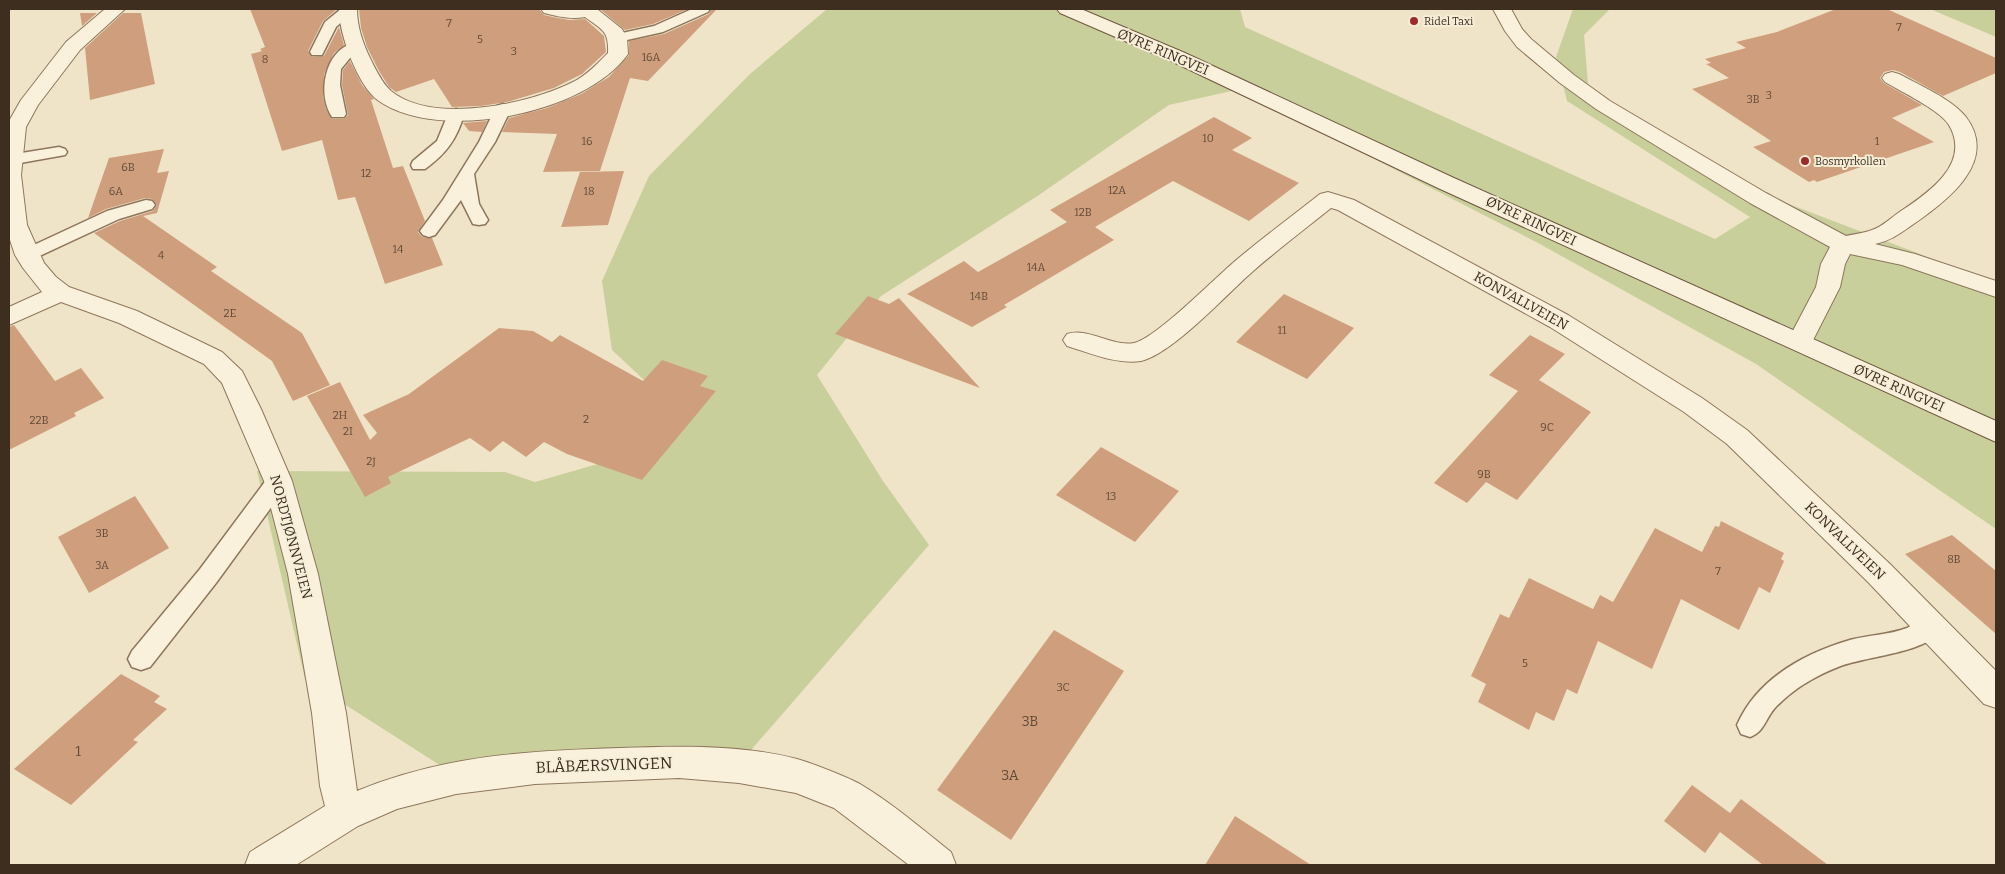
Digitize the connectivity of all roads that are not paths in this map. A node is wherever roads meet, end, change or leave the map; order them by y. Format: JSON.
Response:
{"nodes":[{"id":1,"x":116,"y":9,"type":"edge"},
{"id":2,"x":550,"y":9,"type":"edge"},
{"id":3,"x":703,"y":9,"type":"edge"},
{"id":4,"x":1066,"y":9,"type":"edge"},
{"id":5,"x":1502,"y":9,"type":"edge"},
{"id":6,"x":348,"y":10,"type":"edge"},
{"id":7,"x":589,"y":10,"type":"edge"},
{"id":8,"x":618,"y":38,"type":"junction"},
{"id":9,"x":354,"y":47,"type":"junction"},
{"id":10,"x":317,"y":52,"type":"dead end"},
{"id":11,"x":1892,"y":78,"type":"dead end"},
{"id":12,"x":503,"y":110,"type":"junction"},
{"id":13,"x":338,"y":114,"type":"dead end"},
{"id":14,"x":456,"y":114,"type":"junction"},
{"id":15,"x":59,"y":152,"type":"dead end"},
{"id":16,"x":10,"y":160,"type":"edge"},
{"id":17,"x":419,"y":165,"type":"dead end"},
{"id":18,"x":466,"y":174,"type":"junction"},
{"id":19,"x":146,"y":205,"type":"dead end"},
{"id":20,"x":479,"y":220,"type":"dead end"},
{"id":21,"x":429,"y":231,"type":"dead end"},
{"id":22,"x":1843,"y":244,"type":"junction"},
{"id":23,"x":27,"y":255,"type":"junction"},
{"id":24,"x":1996,"y":289,"type":"edge"},
{"id":25,"x":60,"y":293,"type":"junction"},
{"id":26,"x":9,"y":317,"type":"edge"},
{"id":27,"x":1076,"y":340,"type":"dead end"},
{"id":28,"x":1800,"y":342,"type":"junction"},
{"id":29,"x":1996,"y":432,"type":"edge"},
{"id":30,"x":278,"y":482,"type":"junction"},
{"id":31,"x":1931,"y":627,"type":"junction"},
{"id":32,"x":141,"y":659,"type":"dead end"},
{"id":33,"x":1996,"y":693,"type":"edge"},
{"id":34,"x":1750,"y":725,"type":"dead end"},
{"id":35,"x":345,"y":814,"type":"junction"},
{"id":36,"x":263,"y":865,"type":"edge"},
{"id":37,"x":938,"y":865,"type":"edge"}],
"edges":[{"from":1,"to":16,"type":"street","name":"NORDTJØNNVEIEN"},
{"from":2,"to":7,"type":"street"},
{"from":3,"to":8,"type":"lane"},
{"from":4,"to":28,"type":"street","name":"ØVRE RINGVEI"},
{"from":5,"to":22,"type":"street"},
{"from":6,"to":9,"type":"street"},
{"from":6,"to":10,"type":"lane"},
{"from":7,"to":8,"type":"street"},
{"from":8,"to":12,"type":"street"},
{"from":9,"to":13,"type":"lane"},
{"from":9,"to":14,"type":"street"},
{"from":11,"to":22,"type":"street"},
{"from":12,"to":14,"type":"street"},
{"from":12,"to":18,"type":"lane"},
{"from":14,"to":17,"type":"lane"},
{"from":15,"to":16,"type":"lane"},
{"from":16,"to":23,"type":"street","name":"NORDTJØNNVEIEN"},
{"from":18,"to":20,"type":"lane"},
{"from":18,"to":21,"type":"lane"},
{"from":19,"to":23,"type":"lane"},
{"from":22,"to":24,"type":"street"},
{"from":22,"to":28,"type":"street"},
{"from":23,"to":25,"type":"street","name":"NORDTJØNNVEIEN"},
{"from":25,"to":26,"type":"street"},
{"from":25,"to":30,"type":"street","name":"NORDTJØNNVEIEN"},
{"from":27,"to":31,"type":"street","name":"KONVALLVEIEN"},
{"from":28,"to":29,"type":"street","name":"ØVRE RINGVEI"},
{"from":30,"to":32,"type":"lane"},
{"from":30,"to":35,"type":"street","name":"NORDTJØNNVEIEN"},
{"from":31,"to":33,"type":"street","name":"KONVALLVEIEN"},
{"from":31,"to":34,"type":"lane"},
{"from":35,"to":36,"type":"street","name":"BLÅBÆRSVINGEN"},
{"from":35,"to":37,"type":"street","name":"BLÅBÆRSVINGEN"}]}
